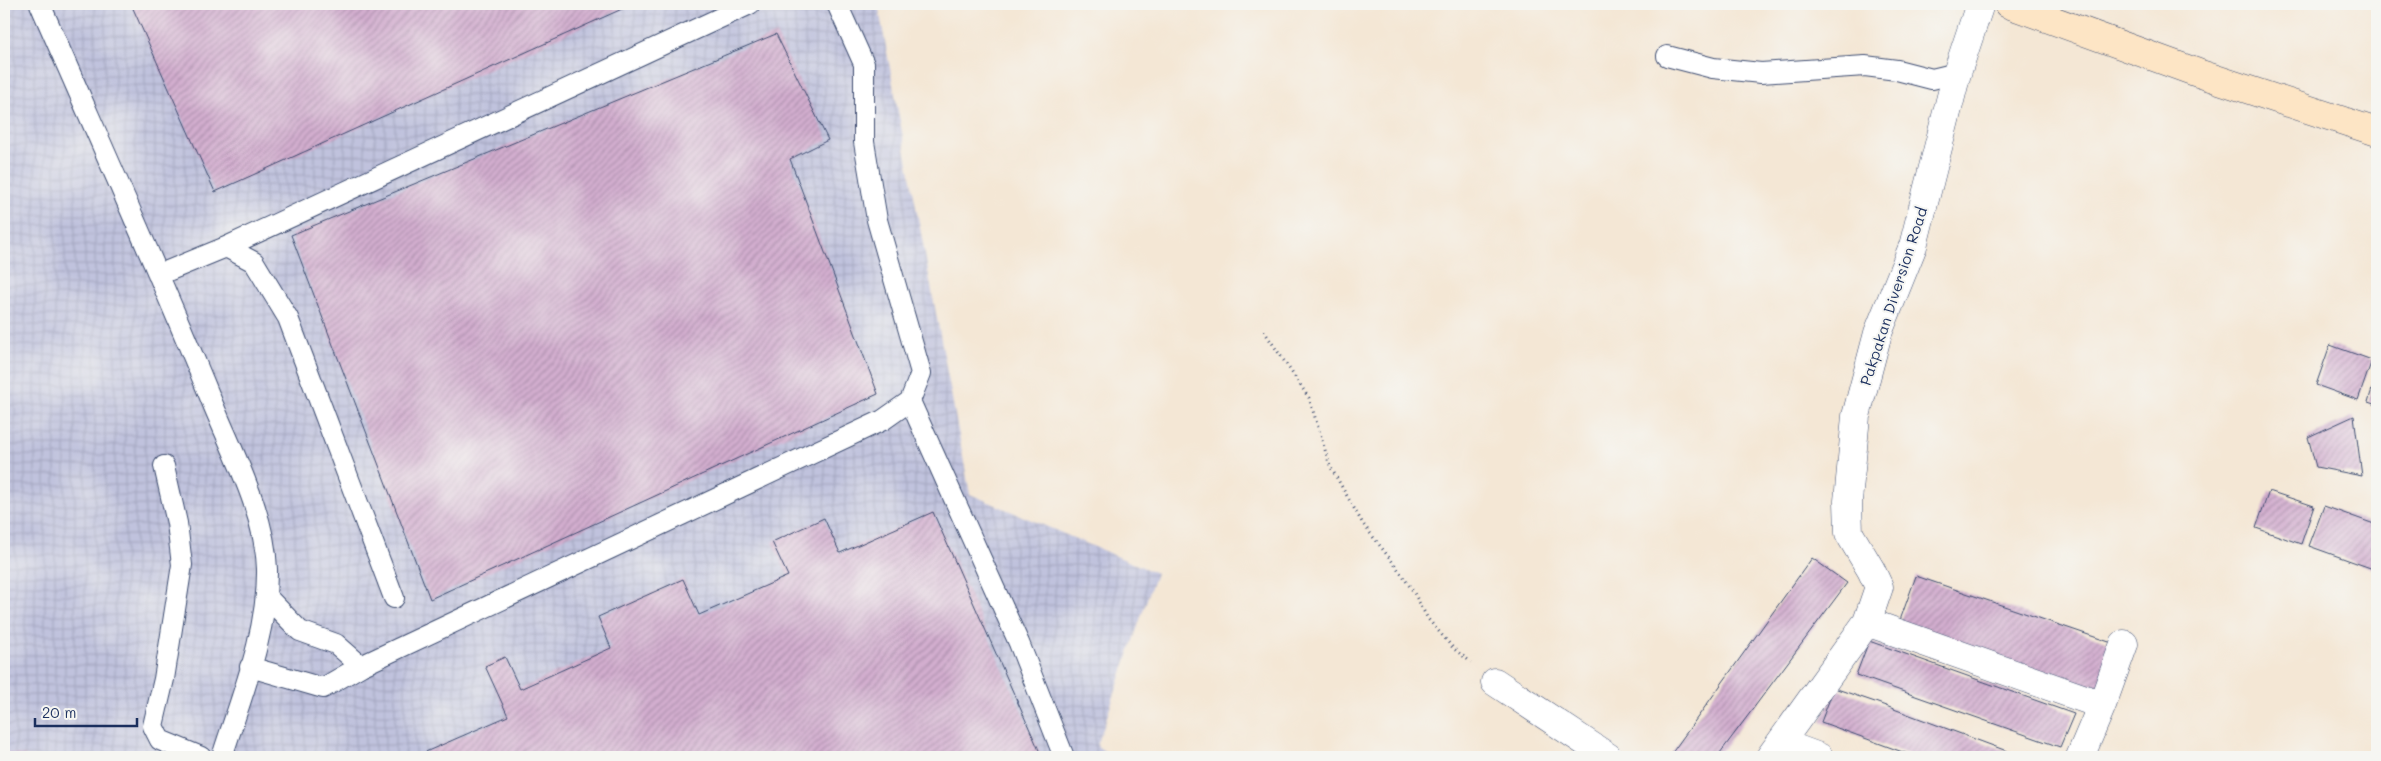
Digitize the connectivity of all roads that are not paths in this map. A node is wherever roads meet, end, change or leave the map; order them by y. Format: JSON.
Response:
{"nodes":[{"id":1,"x":40,"y":4,"type":"edge"},
{"id":2,"x":750,"y":4,"type":"edge"},
{"id":3,"x":837,"y":4,"type":"edge"},
{"id":4,"x":1980,"y":4,"type":"edge"},
{"id":5,"x":2008,"y":4,"type":"edge"},
{"id":6,"x":1667,"y":56,"type":"dead end"},
{"id":7,"x":1957,"y":73,"type":"junction"},
{"id":8,"x":2377,"y":132,"type":"edge"},
{"id":9,"x":226,"y":247,"type":"junction"},
{"id":10,"x":158,"y":275,"type":"junction"},
{"id":11,"x":910,"y":401,"type":"junction"},
{"id":12,"x":164,"y":466,"type":"dead end"},
{"id":13,"x":266,"y":596,"type":"junction"},
{"id":14,"x":394,"y":598,"type":"dead end"},
{"id":15,"x":1866,"y":622,"type":"junction"},
{"id":16,"x":2124,"y":644,"type":"dead end"},
{"id":17,"x":361,"y":666,"type":"junction"},
{"id":18,"x":250,"y":667,"type":"junction"},
{"id":19,"x":1495,"y":682,"type":"road end"},
{"id":20,"x":2102,"y":705,"type":"junction"},
{"id":21,"x":1775,"y":750,"type":"edge"},
{"id":22,"x":201,"y":757,"type":"edge"},
{"id":23,"x":222,"y":757,"type":"edge"},
{"id":24,"x":1064,"y":757,"type":"edge"},
{"id":25,"x":1608,"y":757,"type":"edge"},
{"id":26,"x":1819,"y":757,"type":"edge"},
{"id":27,"x":2080,"y":757,"type":"edge"}],
"edges":[{"from":1,"to":10,"type":"lane"},
{"from":2,"to":9,"type":"lane"},
{"from":3,"to":11,"type":"lane"},
{"from":4,"to":7,"type":"street","name":"Pakpakan Diversion Road"},
{"from":5,"to":8,"type":"street"},
{"from":6,"to":7,"type":"lane"},
{"from":7,"to":15,"type":"street","name":"Pakpakan Diversion Road"},
{"from":9,"to":10,"type":"lane"},
{"from":9,"to":14,"type":"lane"},
{"from":10,"to":13,"type":"lane"},
{"from":11,"to":17,"type":"lane"},
{"from":11,"to":24,"type":"lane"},
{"from":12,"to":22,"type":"lane"},
{"from":13,"to":17,"type":"lane"},
{"from":13,"to":18,"type":"lane"},
{"from":15,"to":20,"type":"street"},
{"from":15,"to":21,"type":"street"},
{"from":16,"to":20,"type":"street"},
{"from":17,"to":18,"type":"lane"},
{"from":18,"to":23,"type":"lane"},
{"from":19,"to":25,"type":"street"},
{"from":20,"to":27,"type":"street"},
{"from":21,"to":26,"type":"street"}]}
